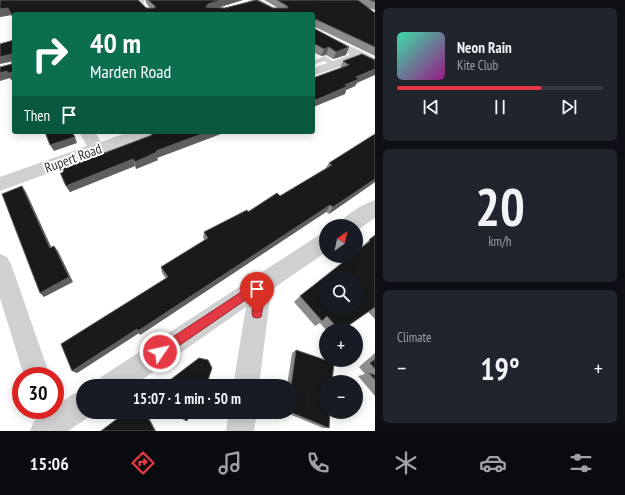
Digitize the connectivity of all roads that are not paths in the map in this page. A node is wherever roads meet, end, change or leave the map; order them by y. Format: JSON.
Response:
{"nodes":[{"id":1,"x":141,"y":0,"type":"edge"},
{"id":2,"x":257,"y":1,"type":"edge"},
{"id":3,"x":242,"y":6,"type":"edge"},
{"id":4,"x":149,"y":12,"type":"edge"},
{"id":5,"x":276,"y":12,"type":"edge"},
{"id":6,"x":315,"y":32,"type":"edge"},
{"id":7,"x":360,"y":55,"type":"junction"},
{"id":8,"x":315,"y":63,"type":"edge"},
{"id":9,"x":375,"y":63,"type":"edge"},
{"id":10,"x":88,"y":134,"type":"edge"},
{"id":11,"x":139,"y":134,"type":"edge"},
{"id":12,"x":97,"y":149,"type":"junction"},
{"id":13,"x":0,"y":184,"type":"edge"},
{"id":14,"x":375,"y":208,"type":"edge"},
{"id":15,"x":358,"y":219,"type":"edge"},
{"id":16,"x":319,"y":245,"type":"edge"},
{"id":17,"x":0,"y":264,"type":"edge"},
{"id":18,"x":261,"y":284,"type":"junction"},
{"id":19,"x":34,"y":367,"type":"edge"},
{"id":20,"x":120,"y":379,"type":"edge"},
{"id":21,"x":247,"y":379,"type":"edge"},
{"id":22,"x":76,"y":408,"type":"edge"},
{"id":23,"x":242,"y":419,"type":"edge"},
{"id":24,"x":48,"y":422,"type":"edge"},
{"id":25,"x":240,"y":431,"type":"edge"}],
"edges":[{"from":1,"to":4,"type":"lane"},
{"from":2,"to":3,"type":"street"},
{"from":2,"to":5,"type":"street"},
{"from":6,"to":7,"type":"street"},
{"from":7,"to":8,"type":"street"},
{"from":7,"to":9,"type":"street"},
{"from":10,"to":12,"type":"street"},
{"from":11,"to":12,"type":"street","name":"Rupert Road"},
{"from":12,"to":13,"type":"street","name":"Rupert Road"},
{"from":14,"to":15,"type":"street"},
{"from":16,"to":18,"type":"street"},
{"from":17,"to":19,"type":"street"},
{"from":18,"to":20,"type":"street"},
{"from":18,"to":21,"type":"street"},
{"from":22,"to":24,"type":"street"},
{"from":23,"to":25,"type":"street"}]}
